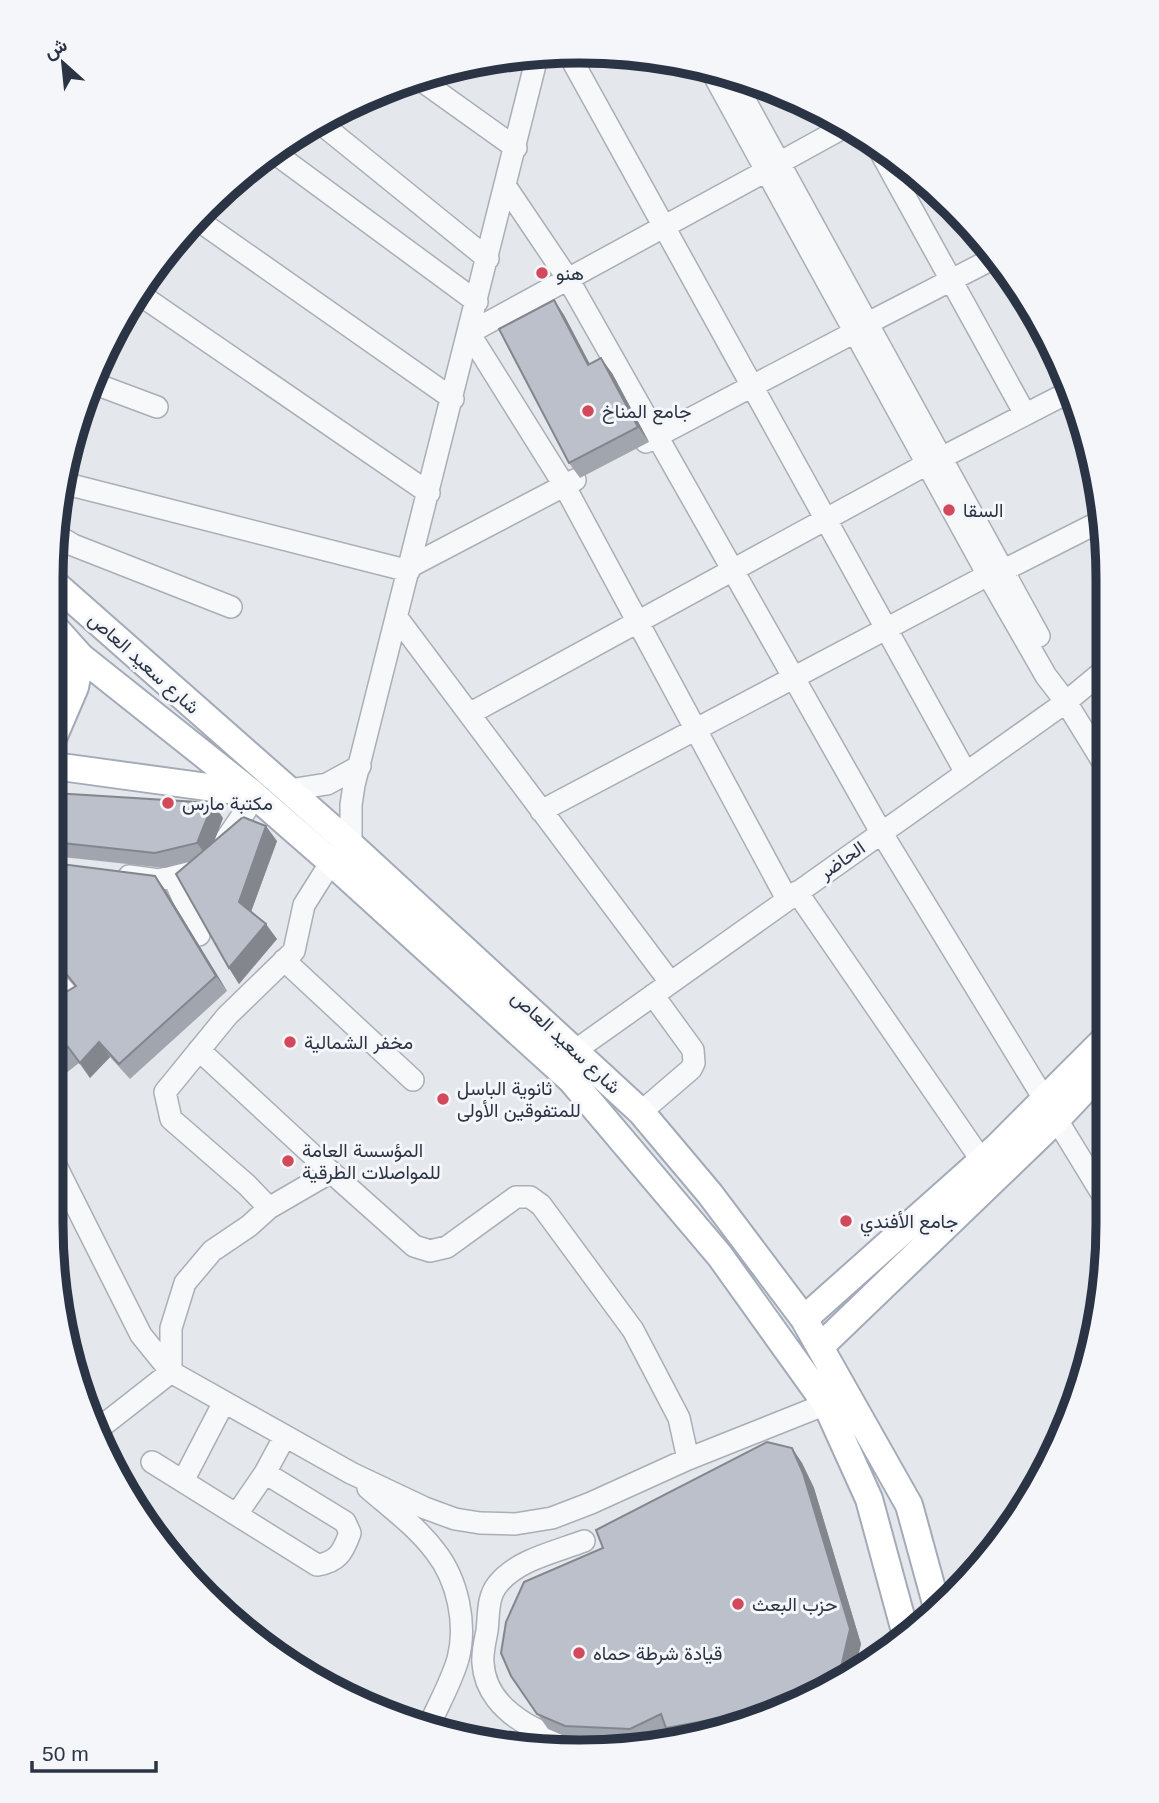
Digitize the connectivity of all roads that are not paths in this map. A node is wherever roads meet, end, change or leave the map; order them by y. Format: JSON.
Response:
{"nodes":[{"id":1,"x":574,"y":63,"type":"edge"},
{"id":2,"x":534,"y":65,"type":"edge"},
{"id":3,"x":719,"y":83,"type":"edge"},
{"id":4,"x":429,"y":86,"type":"edge"},
{"id":5,"x":737,"y":87,"type":"edge"},
{"id":6,"x":327,"y":129,"type":"edge"},
{"id":7,"x":837,"y":131,"type":"edge"},
{"id":8,"x":516,"y":148,"type":"junction"},
{"id":9,"x":282,"y":158,"type":"edge"},
{"id":10,"x":888,"y":166,"type":"edge"},
{"id":11,"x":773,"y":167,"type":"junction"},
{"id":12,"x":506,"y":187,"type":"junction"},
{"id":13,"x":204,"y":225,"type":"edge"},
{"id":14,"x":664,"y":226,"type":"junction"},
{"id":15,"x":488,"y":259,"type":"junction"},
{"id":16,"x":986,"y":262,"type":"edge"},
{"id":17,"x":568,"y":279,"type":"junction"},
{"id":18,"x":951,"y":280,"type":"junction"},
{"id":19,"x":146,"y":299,"type":"edge"},
{"id":20,"x":477,"y":302,"type":"junction"},
{"id":21,"x":862,"y":327,"type":"junction"},
{"id":22,"x":469,"y":333,"type":"junction"},
{"id":23,"x":100,"y":386,"type":"edge"},
{"id":24,"x":753,"y":386,"type":"junction"},
{"id":25,"x":1062,"y":395,"type":"edge"},
{"id":26,"x":453,"y":399,"type":"junction"},
{"id":27,"x":157,"y":407,"type":"dead end"},
{"id":28,"x":1025,"y":414,"type":"junction"},
{"id":29,"x":657,"y":436,"type":"junction"},
{"id":30,"x":622,"y":454,"type":"edge"},
{"id":31,"x":935,"y":461,"type":"junction"},
{"id":32,"x":587,"y":473,"type":"edge"},
{"id":33,"x":72,"y":485,"type":"edge"},
{"id":34,"x":564,"y":485,"type":"junction"},
{"id":35,"x":429,"y":493,"type":"junction"},
{"id":36,"x":826,"y":519,"type":"junction"},
{"id":37,"x":1093,"y":525,"type":"edge"},
{"id":38,"x":65,"y":540,"type":"edge"},
{"id":39,"x":410,"y":568,"type":"junction"},
{"id":40,"x":733,"y":570,"type":"junction"},
{"id":41,"x":996,"y":572,"type":"junction"},
{"id":42,"x":63,"y":590,"type":"edge"},
{"id":43,"x":230,"y":607,"type":"dead end"},
{"id":44,"x":398,"y":619,"type":"junction"},
{"id":45,"x":638,"y":621,"type":"junction"},
{"id":46,"x":886,"y":629,"type":"junction"},
{"id":47,"x":63,"y":637,"type":"edge"},
{"id":48,"x":81,"y":657,"type":"junction"},
{"id":49,"x":794,"y":677,"type":"junction"},
{"id":50,"x":1096,"y":677,"type":"edge"},
{"id":51,"x":1066,"y":702,"type":"junction"},
{"id":52,"x":469,"y":714,"type":"junction"},
{"id":53,"x":63,"y":715,"type":"edge"},
{"id":54,"x":696,"y":729,"type":"junction"},
{"id":55,"x":1096,"y":751,"type":"edge"},
{"id":56,"x":360,"y":766,"type":"junction"},
{"id":57,"x":63,"y":767,"type":"edge"},
{"id":58,"x":966,"y":773,"type":"junction"},
{"id":59,"x":289,"y":790,"type":"junction"},
{"id":60,"x":253,"y":793,"type":"junction"},
{"id":61,"x":541,"y":811,"type":"junction"},
{"id":62,"x":881,"y":832,"type":"junction"},
{"id":63,"x":341,"y":854,"type":"junction"},
{"id":64,"x":106,"y":873,"type":"edge"},
{"id":65,"x":173,"y":876,"type":"junction"},
{"id":66,"x":792,"y":896,"type":"junction"},
{"id":67,"x":199,"y":934,"type":"edge"},
{"id":68,"x":284,"y":960,"type":"junction"},
{"id":69,"x":662,"y":988,"type":"junction"},
{"id":70,"x":63,"y":990,"type":"edge"},
{"id":71,"x":73,"y":1001,"type":"edge"},
{"id":72,"x":199,"y":1050,"type":"junction"},
{"id":73,"x":576,"y":1050,"type":"junction"},
{"id":74,"x":1096,"y":1051,"type":"edge"},
{"id":75,"x":1096,"y":1075,"type":"edge"},
{"id":76,"x":413,"y":1080,"type":"dead end"},
{"id":77,"x":1051,"y":1109,"type":"junction"},
{"id":78,"x":641,"y":1112,"type":"junction"},
{"id":79,"x":982,"y":1161,"type":"junction"},
{"id":80,"x":331,"y":1172,"type":"junction"},
{"id":81,"x":63,"y":1180,"type":"edge"},
{"id":82,"x":1096,"y":1185,"type":"edge"},
{"id":83,"x":269,"y":1208,"type":"junction"},
{"id":84,"x":804,"y":1319,"type":"junction"},
{"id":85,"x":820,"y":1347,"type":"junction"},
{"id":86,"x":171,"y":1372,"type":"junction"},
{"id":87,"x":224,"y":1402,"type":"junction"},
{"id":88,"x":826,"y":1404,"type":"junction"},
{"id":89,"x":104,"y":1425,"type":"edge"},
{"id":90,"x":285,"y":1436,"type":"junction"},
{"id":91,"x":688,"y":1459,"type":"junction"},
{"id":92,"x":152,"y":1462,"type":"dead end"},
{"id":93,"x":265,"y":1473,"type":"junction"},
{"id":94,"x":351,"y":1473,"type":"junction"},
{"id":95,"x":183,"y":1481,"type":"junction"},
{"id":96,"x":237,"y":1514,"type":"junction"},
{"id":97,"x":455,"y":1518,"type":"junction"},
{"id":98,"x":584,"y":1541,"type":"dead end"},
{"id":99,"x":436,"y":1551,"type":"junction"},
{"id":100,"x":935,"y":1599,"type":"edge"},
{"id":101,"x":904,"y":1625,"type":"edge"},
{"id":102,"x":432,"y":1718,"type":"edge"},
{"id":103,"x":568,"y":1740,"type":"edge"}],
"edges":[{"from":1,"to":14,"type":"street"},
{"from":2,"to":8,"type":"street"},
{"from":3,"to":11,"type":"street"},
{"from":4,"to":8,"type":"street"},
{"from":5,"to":11,"type":"street"},
{"from":6,"to":15,"type":"street"},
{"from":7,"to":11,"type":"street"},
{"from":8,"to":12,"type":"street"},
{"from":9,"to":20,"type":"street"},
{"from":10,"to":18,"type":"street"},
{"from":11,"to":14,"type":"street"},
{"from":11,"to":21,"type":"street"},
{"from":12,"to":15,"type":"street"},
{"from":12,"to":17,"type":"street"},
{"from":13,"to":26,"type":"street"},
{"from":14,"to":17,"type":"street"},
{"from":14,"to":24,"type":"street"},
{"from":15,"to":20,"type":"street"},
{"from":16,"to":18,"type":"street"},
{"from":17,"to":22,"type":"street"},
{"from":17,"to":29,"type":"street"},
{"from":18,"to":21,"type":"street"},
{"from":18,"to":28,"type":"street"},
{"from":19,"to":35,"type":"street"},
{"from":20,"to":22,"type":"street"},
{"from":21,"to":24,"type":"street"},
{"from":21,"to":31,"type":"street"},
{"from":22,"to":26,"type":"street"},
{"from":22,"to":34,"type":"street"},
{"from":23,"to":27,"type":"street"},
{"from":24,"to":29,"type":"street"},
{"from":24,"to":36,"type":"street"},
{"from":25,"to":28,"type":"street"},
{"from":26,"to":35,"type":"street"},
{"from":28,"to":31,"type":"street"},
{"from":29,"to":30,"type":"street"},
{"from":29,"to":40,"type":"street"},
{"from":31,"to":36,"type":"street"},
{"from":31,"to":41,"type":"street"},
{"from":32,"to":34,"type":"street"},
{"from":33,"to":39,"type":"street"},
{"from":34,"to":39,"type":"street"},
{"from":34,"to":45,"type":"street"},
{"from":35,"to":39,"type":"street"},
{"from":36,"to":40,"type":"street"},
{"from":36,"to":46,"type":"street"},
{"from":37,"to":41,"type":"street"},
{"from":38,"to":43,"type":"street"},
{"from":39,"to":44,"type":"street"},
{"from":40,"to":45,"type":"street"},
{"from":40,"to":49,"type":"street"},
{"from":41,"to":46,"type":"street"},
{"from":41,"to":51,"type":"street"},
{"from":42,"to":59,"type":"main road","name":"شارع سعيد العاص"},
{"from":44,"to":52,"type":"street"},
{"from":44,"to":56,"type":"street"},
{"from":45,"to":52,"type":"street"},
{"from":45,"to":54,"type":"street"},
{"from":46,"to":49,"type":"street"},
{"from":46,"to":58,"type":"street"},
{"from":47,"to":48,"type":"main road"},
{"from":48,"to":53,"type":"main road"},
{"from":48,"to":60,"type":"main road"},
{"from":49,"to":54,"type":"street"},
{"from":49,"to":62,"type":"street"},
{"from":50,"to":51,"type":"street","name":"الحاضر"},
{"from":51,"to":55,"type":"street"},
{"from":51,"to":58,"type":"street","name":"الحاضر"},
{"from":52,"to":61,"type":"street"},
{"from":54,"to":61,"type":"street"},
{"from":54,"to":66,"type":"street"},
{"from":56,"to":59,"type":"street"},
{"from":56,"to":63,"type":"street"},
{"from":57,"to":60,"type":"main road"},
{"from":58,"to":62,"type":"street","name":"الحاضر"},
{"from":59,"to":63,"type":"main road","name":"شارع سعيد العاص"},
{"from":60,"to":63,"type":"main road"},
{"from":60,"to":65,"type":"street"},
{"from":61,"to":69,"type":"street"},
{"from":62,"to":66,"type":"street","name":"الحاضر"},
{"from":62,"to":77,"type":"street"},
{"from":63,"to":68,"type":"street"},
{"from":63,"to":73,"type":"main road","name":"شارع سعيد العاص"},
{"from":63,"to":88,"type":"main road"},
{"from":64,"to":65,"type":"street"},
{"from":65,"to":67,"type":"street"},
{"from":66,"to":69,"type":"street","name":"الحاضر"},
{"from":66,"to":79,"type":"street"},
{"from":68,"to":72,"type":"street"},
{"from":68,"to":76,"type":"street"},
{"from":69,"to":73,"type":"street","name":"الحاضر"},
{"from":69,"to":78,"type":"street"},
{"from":70,"to":71,"type":"street"},
{"from":72,"to":80,"type":"street"},
{"from":72,"to":83,"type":"street"},
{"from":73,"to":78,"type":"main road","name":"شارع سعيد العاص"},
{"from":74,"to":77,"type":"main road"},
{"from":75,"to":77,"type":"main road"},
{"from":77,"to":79,"type":"main road"},
{"from":77,"to":82,"type":"street"},
{"from":77,"to":85,"type":"main road"},
{"from":78,"to":84,"type":"main road","name":"شارع سعيد العاص"},
{"from":79,"to":84,"type":"main road"},
{"from":80,"to":83,"type":"street"},
{"from":80,"to":91,"type":"street"},
{"from":81,"to":86,"type":"street"},
{"from":83,"to":86,"type":"street"},
{"from":84,"to":85,"type":"main road","name":"شارع سعيد العاص"},
{"from":85,"to":100,"type":"main road","name":"شارع سعيد العاص"},
{"from":86,"to":87,"type":"street"},
{"from":86,"to":89,"type":"street"},
{"from":87,"to":90,"type":"street"},
{"from":87,"to":95,"type":"street"},
{"from":88,"to":91,"type":"street"},
{"from":88,"to":101,"type":"main road"},
{"from":90,"to":93,"type":"street"},
{"from":90,"to":94,"type":"street"},
{"from":91,"to":97,"type":"street"},
{"from":92,"to":95,"type":"street"},
{"from":93,"to":96,"type":"street"},
{"from":93,"to":96,"type":"street"},
{"from":94,"to":97,"type":"street"},
{"from":94,"to":99,"type":"street"},
{"from":95,"to":96,"type":"street"},
{"from":97,"to":99,"type":"street"},
{"from":98,"to":103,"type":"street"},
{"from":99,"to":102,"type":"street"}]}
